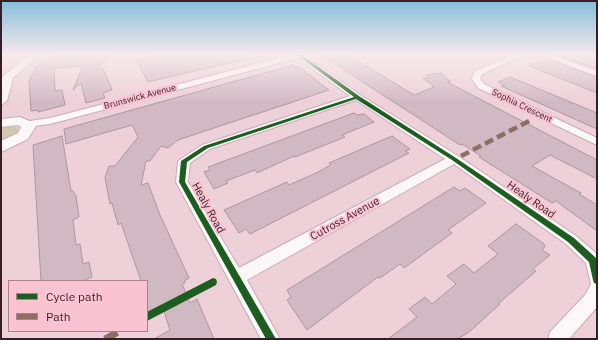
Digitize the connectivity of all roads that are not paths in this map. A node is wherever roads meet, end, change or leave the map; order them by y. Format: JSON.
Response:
{"nodes":[{"id":1,"x":16,"y":71,"type":"edge"},
{"id":2,"x":239,"y":71,"type":"edge"},
{"id":3,"x":321,"y":71,"type":"edge"},
{"id":4,"x":483,"y":71,"type":"edge"},
{"id":5,"x":357,"y":97,"type":"junction"},
{"id":6,"x":1,"y":101,"type":"edge"},
{"id":7,"x":1,"y":114,"type":"edge"},
{"id":8,"x":17,"y":125,"type":"edge"},
{"id":9,"x":597,"y":142,"type":"edge"},
{"id":10,"x":7,"y":144,"type":"edge"},
{"id":11,"x":1,"y":154,"type":"edge"},
{"id":12,"x":454,"y":159,"type":"junction"},
{"id":13,"x":236,"y":278,"type":"junction"},
{"id":14,"x":597,"y":280,"type":"edge"},
{"id":15,"x":597,"y":288,"type":"edge"},
{"id":16,"x":271,"y":339,"type":"edge"},
{"id":17,"x":556,"y":339,"type":"edge"}],
"edges":[{"from":1,"to":6,"type":"street"},
{"from":2,"to":8,"type":"street","name":"Brunswick Avenue"},
{"from":3,"to":5,"type":"street","name":"Healy Road"},
{"from":4,"to":9,"type":"street","name":"Sophia Crescent"},
{"from":5,"to":12,"type":"street","name":"Healy Road"},
{"from":5,"to":13,"type":"street","name":"Healy Road"},
{"from":7,"to":8,"type":"street"},
{"from":8,"to":10,"type":"street"},
{"from":10,"to":11,"type":"street"},
{"from":12,"to":13,"type":"street","name":"Cutross Avenue"},
{"from":12,"to":14,"type":"street","name":"Healy Road"},
{"from":13,"to":16,"type":"street","name":"Healy Road"},
{"from":15,"to":17,"type":"street"}]}
